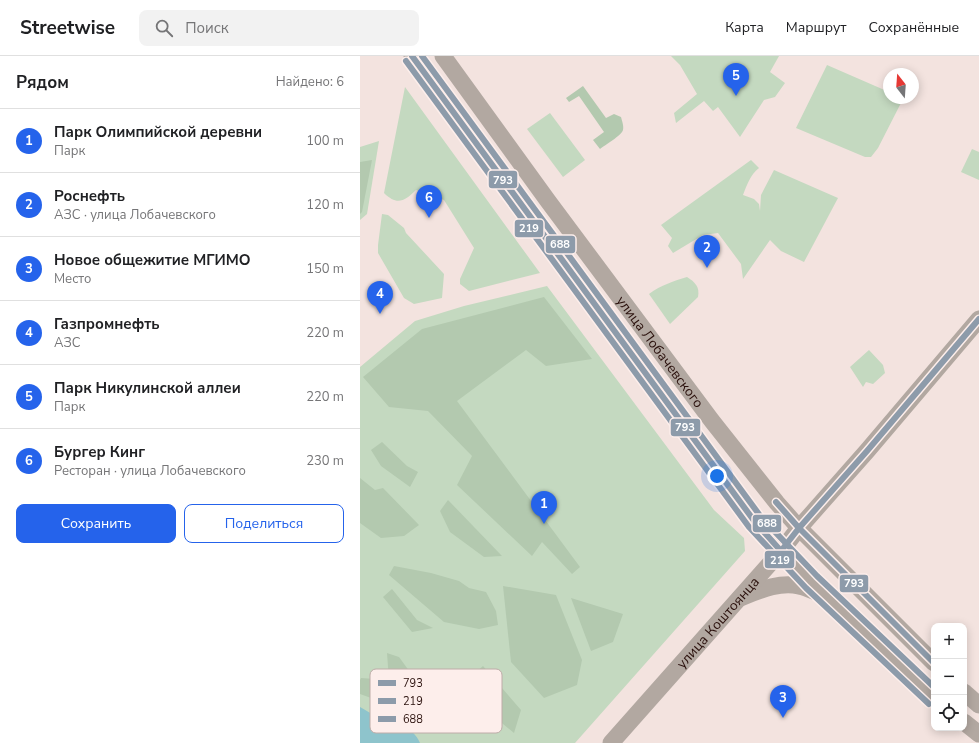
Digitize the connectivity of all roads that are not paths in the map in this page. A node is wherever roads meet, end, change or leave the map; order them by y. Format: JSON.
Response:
{"nodes":[{"id":1,"x":412,"y":56,"type":"edge"},
{"id":2,"x":443,"y":56,"type":"edge"},
{"id":3,"x":979,"y":319,"type":"edge"},
{"id":4,"x":799,"y":528,"type":"junction"},
{"id":5,"x":781,"y":551,"type":"junction"},
{"id":6,"x":829,"y":598,"type":"junction"},
{"id":7,"x":738,"y":599,"type":"junction"},
{"id":8,"x":931,"y":660,"type":"edge"},
{"id":9,"x":931,"y":695,"type":"edge"},
{"id":10,"x":967,"y":695,"type":"edge"},
{"id":11,"x":979,"y":705,"type":"edge"},
{"id":12,"x":967,"y":724,"type":"edge"},
{"id":13,"x":979,"y":734,"type":"edge"},
{"id":14,"x":611,"y":743,"type":"edge"}],
"edges":[{"from":1,"to":5,"type":"main road","name":"улица Лобачевского"},
{"from":2,"to":4,"type":"main road","name":"улица Лобачевского"},
{"from":3,"to":4,"type":"main road","name":"улица Коштоянца"},
{"from":4,"to":5,"type":"main road","name":"улица Коштоянца"},
{"from":4,"to":8,"type":"main road","name":"улица Лобачевского"},
{"from":5,"to":6,"type":"main road","name":"улица Лобачевского"},
{"from":5,"to":7,"type":"main road","name":"улица Коштоянца"},
{"from":6,"to":7,"type":"main road"},
{"from":6,"to":9,"type":"main road","name":"улица Лобачевского"},
{"from":7,"to":14,"type":"main road","name":"улица Коштоянца"},
{"from":10,"to":11,"type":"main road"},
{"from":12,"to":13,"type":"main road"}]}
